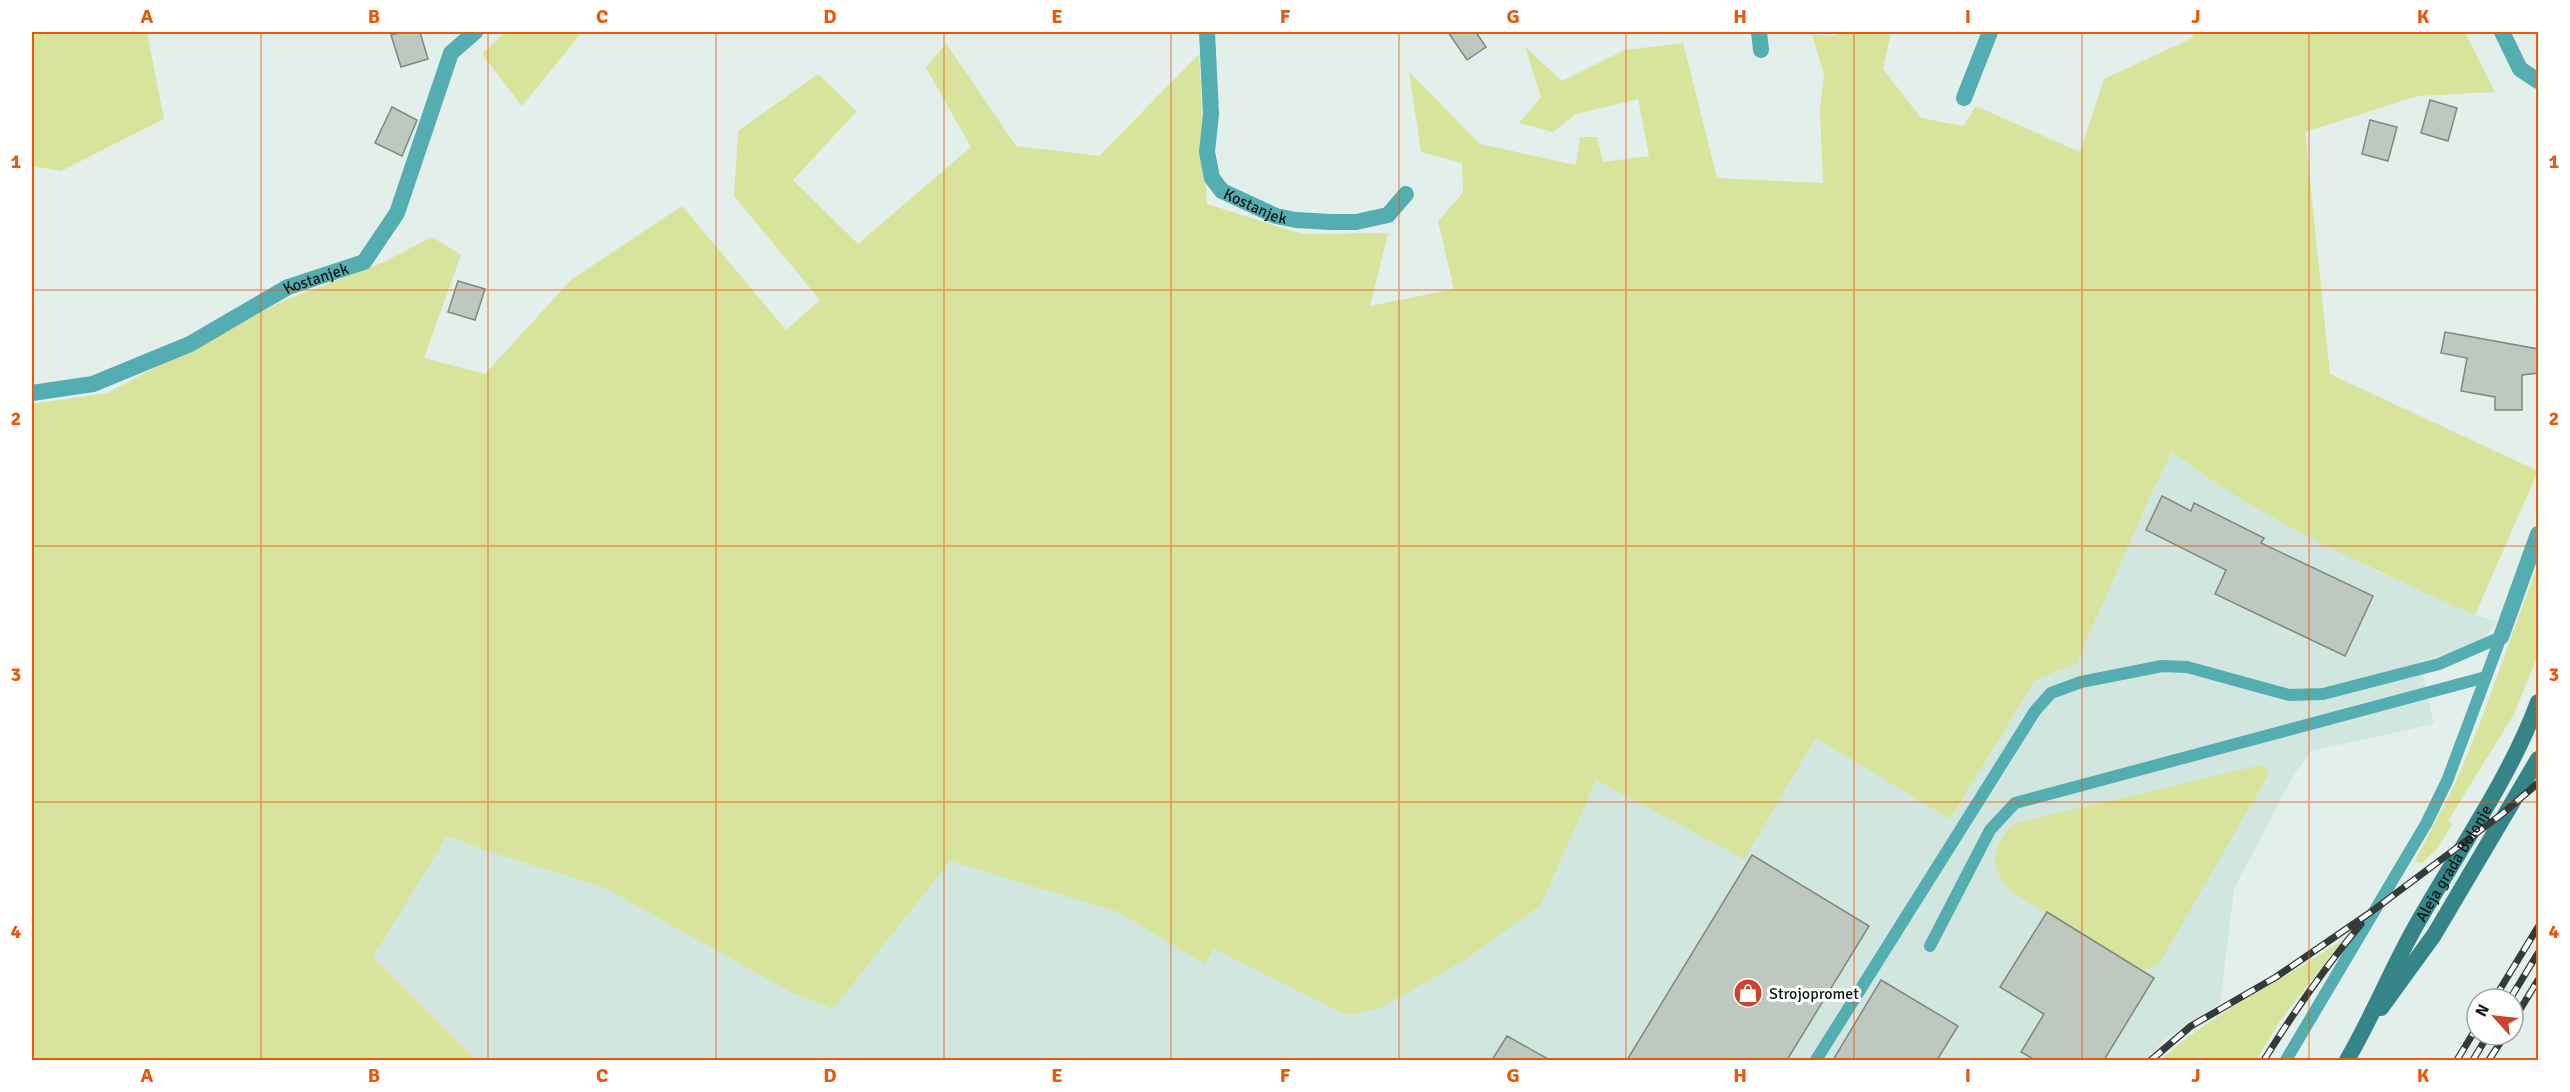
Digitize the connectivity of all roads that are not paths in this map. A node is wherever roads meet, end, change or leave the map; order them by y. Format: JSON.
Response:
{"nodes":[{"id":1,"x":475,"y":32,"type":"edge"},
{"id":2,"x":1207,"y":32,"type":"edge"},
{"id":3,"x":1759,"y":32,"type":"edge"},
{"id":4,"x":1990,"y":32,"type":"edge"},
{"id":5,"x":2502,"y":32,"type":"edge"},
{"id":6,"x":1761,"y":50,"type":"dead end"},
{"id":7,"x":2538,"y":81,"type":"edge"},
{"id":8,"x":1964,"y":98,"type":"dead end"},
{"id":9,"x":1406,"y":194,"type":"dead end"},
{"id":10,"x":32,"y":393,"type":"edge"},
{"id":11,"x":2538,"y":534,"type":"edge"},
{"id":12,"x":2502,"y":637,"type":"junction"},
{"id":13,"x":2486,"y":677,"type":"junction"},
{"id":14,"x":2538,"y":706,"type":"edge"},
{"id":15,"x":2538,"y":759,"type":"edge"},
{"id":16,"x":1930,"y":946,"type":"dead end"},
{"id":17,"x":2367,"y":1025,"type":"junction"},
{"id":18,"x":1815,"y":1060,"type":"edge"},
{"id":19,"x":2286,"y":1060,"type":"edge"},
{"id":20,"x":2347,"y":1060,"type":"edge"}],
"edges":[{"from":1,"to":10,"type":"street","name":"Kostanjek"},
{"from":2,"to":9,"type":"street","name":"Kostanjek"},
{"from":3,"to":6,"type":"street"},
{"from":4,"to":8,"type":"street"},
{"from":5,"to":7,"type":"street"},
{"from":11,"to":12,"type":"street"},
{"from":12,"to":13,"type":"lane"},
{"from":12,"to":18,"type":"lane"},
{"from":13,"to":16,"type":"lane"},
{"from":13,"to":19,"type":"lane"},
{"from":14,"to":17,"type":"main road","name":"Aleja grada Bolonje"},
{"from":15,"to":17,"type":"main road","name":"Aleja grada Bolonje"},
{"from":17,"to":20,"type":"main road","name":"Aleja grada Bolonje"}]}
